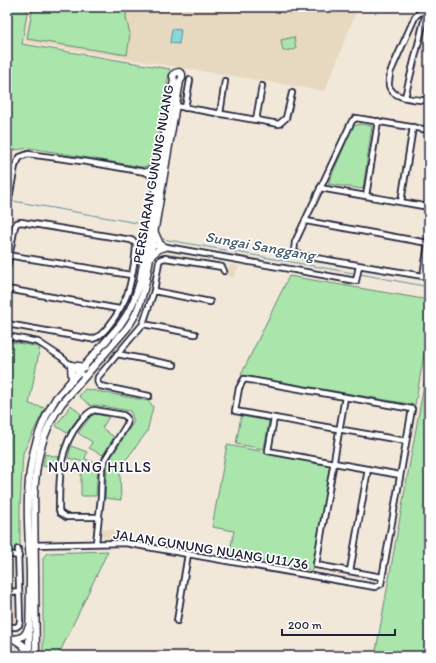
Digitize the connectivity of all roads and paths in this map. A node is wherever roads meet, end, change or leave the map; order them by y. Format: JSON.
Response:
{"nodes":[{"id":1,"x":427,"y":8,"type":"edge"},
{"id":2,"x":190,"y":80,"type":"dead end"},
{"id":3,"x":225,"y":81,"type":"dead end"},
{"id":4,"x":262,"y":86,"type":"dead end"},
{"id":5,"x":292,"y":93,"type":"dead end"},
{"id":6,"x":405,"y":97,"type":"junction"},
{"id":7,"x":429,"y":101,"type":"edge"},
{"id":8,"x":176,"y":106,"type":"junction"},
{"id":9,"x":185,"y":108,"type":"junction"},
{"id":10,"x":220,"y":114,"type":"junction"},
{"id":11,"x":256,"y":120,"type":"junction"},
{"id":12,"x":378,"y":121,"type":"junction"},
{"id":13,"x":413,"y":127,"type":"junction"},
{"id":14,"x":429,"y":130,"type":"edge"},
{"id":15,"x":160,"y":164,"type":"junction"},
{"id":16,"x":145,"y":172,"type":"junction"},
{"id":17,"x":156,"y":186,"type":"junction"},
{"id":18,"x":320,"y":188,"type":"junction"},
{"id":19,"x":366,"y":196,"type":"junction"},
{"id":20,"x":401,"y":202,"type":"junction"},
{"id":21,"x":429,"y":207,"type":"edge"},
{"id":22,"x":7,"y":209,"type":"edge"},
{"id":23,"x":306,"y":221,"type":"junction"},
{"id":24,"x":154,"y":232,"type":"junction"},
{"id":25,"x":429,"y":237,"type":"edge"},
{"id":26,"x":428,"y":243,"type":"junction"},
{"id":27,"x":149,"y":244,"type":"junction"},
{"id":28,"x":165,"y":247,"type":"junction"},
{"id":29,"x":190,"y":251,"type":"junction"},
{"id":30,"x":8,"y":255,"type":"edge"},
{"id":31,"x":150,"y":257,"type":"junction"},
{"id":32,"x":188,"y":262,"type":"junction"},
{"id":33,"x":359,"y":266,"type":"junction"},
{"id":34,"x":7,"y":267,"type":"edge"},
{"id":35,"x":224,"y":271,"type":"dead end"},
{"id":36,"x":131,"y":275,"type":"junction"},
{"id":37,"x":7,"y":289,"type":"edge"},
{"id":38,"x":154,"y":291,"type":"junction"},
{"id":39,"x":210,"y":302,"type":"dead end"},
{"id":40,"x":119,"y":309,"type":"junction"},
{"id":41,"x":7,"y":324,"type":"edge"},
{"id":42,"x":143,"y":324,"type":"junction"},
{"id":43,"x":195,"y":334,"type":"dead end"},
{"id":44,"x":7,"y":336,"type":"edge"},
{"id":45,"x":117,"y":354,"type":"junction"},
{"id":46,"x":71,"y":365,"type":"junction"},
{"id":47,"x":174,"y":365,"type":"dead end"},
{"id":48,"x":85,"y":367,"type":"junction"},
{"id":49,"x":80,"y":373,"type":"junction"},
{"id":50,"x":85,"y":377,"type":"junction"},
{"id":51,"x":72,"y":381,"type":"junction"},
{"id":52,"x":149,"y":396,"type":"dead end"},
{"id":53,"x":345,"y":397,"type":"junction"},
{"id":54,"x":274,"y":418,"type":"junction"},
{"id":55,"x":340,"y":429,"type":"junction"},
{"id":56,"x":406,"y":441,"type":"junction"},
{"id":57,"x":334,"y":463,"type":"junction"},
{"id":58,"x":368,"y":469,"type":"junction"},
{"id":59,"x":400,"y":475,"type":"junction"},
{"id":60,"x":99,"y":517,"type":"junction"},
{"id":61,"x":96,"y":543,"type":"junction"},
{"id":62,"x":32,"y":545,"type":"junction"},
{"id":63,"x":18,"y":549,"type":"dead end"},
{"id":64,"x":7,"y":554,"type":"edge"},
{"id":65,"x":188,"y":554,"type":"junction"},
{"id":66,"x":19,"y":556,"type":"junction"},
{"id":67,"x":350,"y":571,"type":"junction"},
{"id":68,"x":382,"y":577,"type":"junction"},
{"id":69,"x":7,"y":590,"type":"edge"},
{"id":70,"x":19,"y":593,"type":"junction"},
{"id":71,"x":177,"y":621,"type":"dead end"},
{"id":72,"x":29,"y":626,"type":"junction"},
{"id":73,"x":7,"y":627,"type":"edge"},
{"id":74,"x":10,"y":638,"type":"edge"},
{"id":75,"x":29,"y":656,"type":"edge"},
{"id":76,"x":36,"y":656,"type":"edge"}],
"edges":[{"from":1,"to":6,"type":"street"},
{"from":1,"to":6,"type":"street"},
{"from":2,"to":9,"type":"street"},
{"from":3,"to":10,"type":"street"},
{"from":4,"to":11,"type":"street"},
{"from":5,"to":11,"type":"street"},
{"from":6,"to":7,"type":"street"},
{"from":8,"to":9,"type":"street"},
{"from":8,"to":15,"type":"street","name":"PERSIARAN GUNUNG NUANG"},
{"from":8,"to":24,"type":"street","name":"PERSIARAN GUNUNG NUANG"},
{"from":9,"to":10,"type":"street"},
{"from":10,"to":11,"type":"street"},
{"from":12,"to":13,"type":"street"},
{"from":12,"to":18,"type":"street"},
{"from":12,"to":19,"type":"street"},
{"from":13,"to":14,"type":"street"},
{"from":13,"to":20,"type":"street"},
{"from":15,"to":16,"type":"street"},
{"from":15,"to":17,"type":"street","name":"PERSIARAN GUNUNG NUANG"},
{"from":16,"to":17,"type":"street"},
{"from":16,"to":22,"type":"street"},
{"from":17,"to":27,"type":"street","name":"PERSIARAN GUNUNG NUANG"},
{"from":18,"to":19,"type":"street"},
{"from":18,"to":23,"type":"street"},
{"from":19,"to":20,"type":"street"},
{"from":20,"to":21,"type":"street"},
{"from":23,"to":26,"type":"street"},
{"from":23,"to":33,"type":"street"},
{"from":24,"to":27,"type":"street","name":"PERSIARAN GUNUNG NUANG"},
{"from":24,"to":28,"type":"street"},
{"from":25,"to":26,"type":"street"},
{"from":26,"to":33,"type":"street"},
{"from":27,"to":28,"type":"street"},
{"from":27,"to":31,"type":"street","name":"PERSIARAN GUNUNG NUANG"},
{"from":27,"to":48,"type":"street","name":"PERSIARAN GUNUNG NUANG"},
{"from":28,"to":29,"type":"street"},
{"from":28,"to":31,"type":"street"},
{"from":29,"to":32,"type":"street"},
{"from":29,"to":33,"type":"street"},
{"from":30,"to":34,"type":"street"},
{"from":30,"to":36,"type":"street"},
{"from":30,"to":36,"type":"street"},
{"from":31,"to":50,"type":"street","name":"PERSIARAN GUNUNG NUANG"},
{"from":32,"to":35,"type":"street"},
{"from":32,"to":38,"type":"street"},
{"from":36,"to":40,"type":"street"},
{"from":37,"to":40,"type":"street"},
{"from":38,"to":39,"type":"street"},
{"from":38,"to":42,"type":"street"},
{"from":40,"to":41,"type":"street"},
{"from":42,"to":43,"type":"street"},
{"from":42,"to":45,"type":"street"},
{"from":44,"to":46,"type":"street"},
{"from":45,"to":47,"type":"street"},
{"from":45,"to":52,"type":"street"},
{"from":46,"to":48,"type":"street"},
{"from":46,"to":49,"type":"street"},
{"from":46,"to":51,"type":"street"},
{"from":48,"to":49,"type":"street","name":"PERSIARAN GUNUNG NUANG"},
{"from":49,"to":50,"type":"street"},
{"from":49,"to":51,"type":"street","name":"PERSIARAN GUNUNG NUANG"},
{"from":50,"to":62,"type":"street","name":"PERSIARAN GUNUNG NUANG"},
{"from":51,"to":62,"type":"street","name":"PERSIARAN GUNUNG NUANG"},
{"from":53,"to":54,"type":"street"},
{"from":53,"to":55,"type":"street"},
{"from":53,"to":56,"type":"street"},
{"from":54,"to":55,"type":"street"},
{"from":54,"to":57,"type":"street"},
{"from":55,"to":56,"type":"street"},
{"from":55,"to":57,"type":"street"},
{"from":56,"to":59,"type":"street"},
{"from":57,"to":58,"type":"street"},
{"from":57,"to":67,"type":"street"},
{"from":58,"to":59,"type":"street"},
{"from":58,"to":67,"type":"street"},
{"from":59,"to":68,"type":"street"},
{"from":60,"to":60,"type":"street"},
{"from":60,"to":61,"type":"street"},
{"from":61,"to":62,"type":"street","name":"JALAN GUNUNG NUANG U11/36"},
{"from":61,"to":65,"type":"street","name":"JALAN GUNUNG NUANG U11/36"},
{"from":62,"to":72,"type":"street","name":"PERSIARAN GUNUNG NUANG"},
{"from":62,"to":76,"type":"street","name":"PERSIARAN GUNUNG NUANG"},
{"from":63,"to":66,"type":"street"},
{"from":64,"to":66,"type":"street"},
{"from":65,"to":68,"type":"street","name":"JALAN GUNUNG NUANG U11/36"},
{"from":65,"to":71,"type":"street"},
{"from":66,"to":70,"type":"street"},
{"from":67,"to":68,"type":"street"},
{"from":69,"to":70,"type":"street"},
{"from":70,"to":73,"type":"street"},
{"from":72,"to":74,"type":"street"},
{"from":72,"to":75,"type":"street","name":"PERSIARAN GUNUNG NUANG"},
{"from":74,"to":75,"type":"street"}]}
